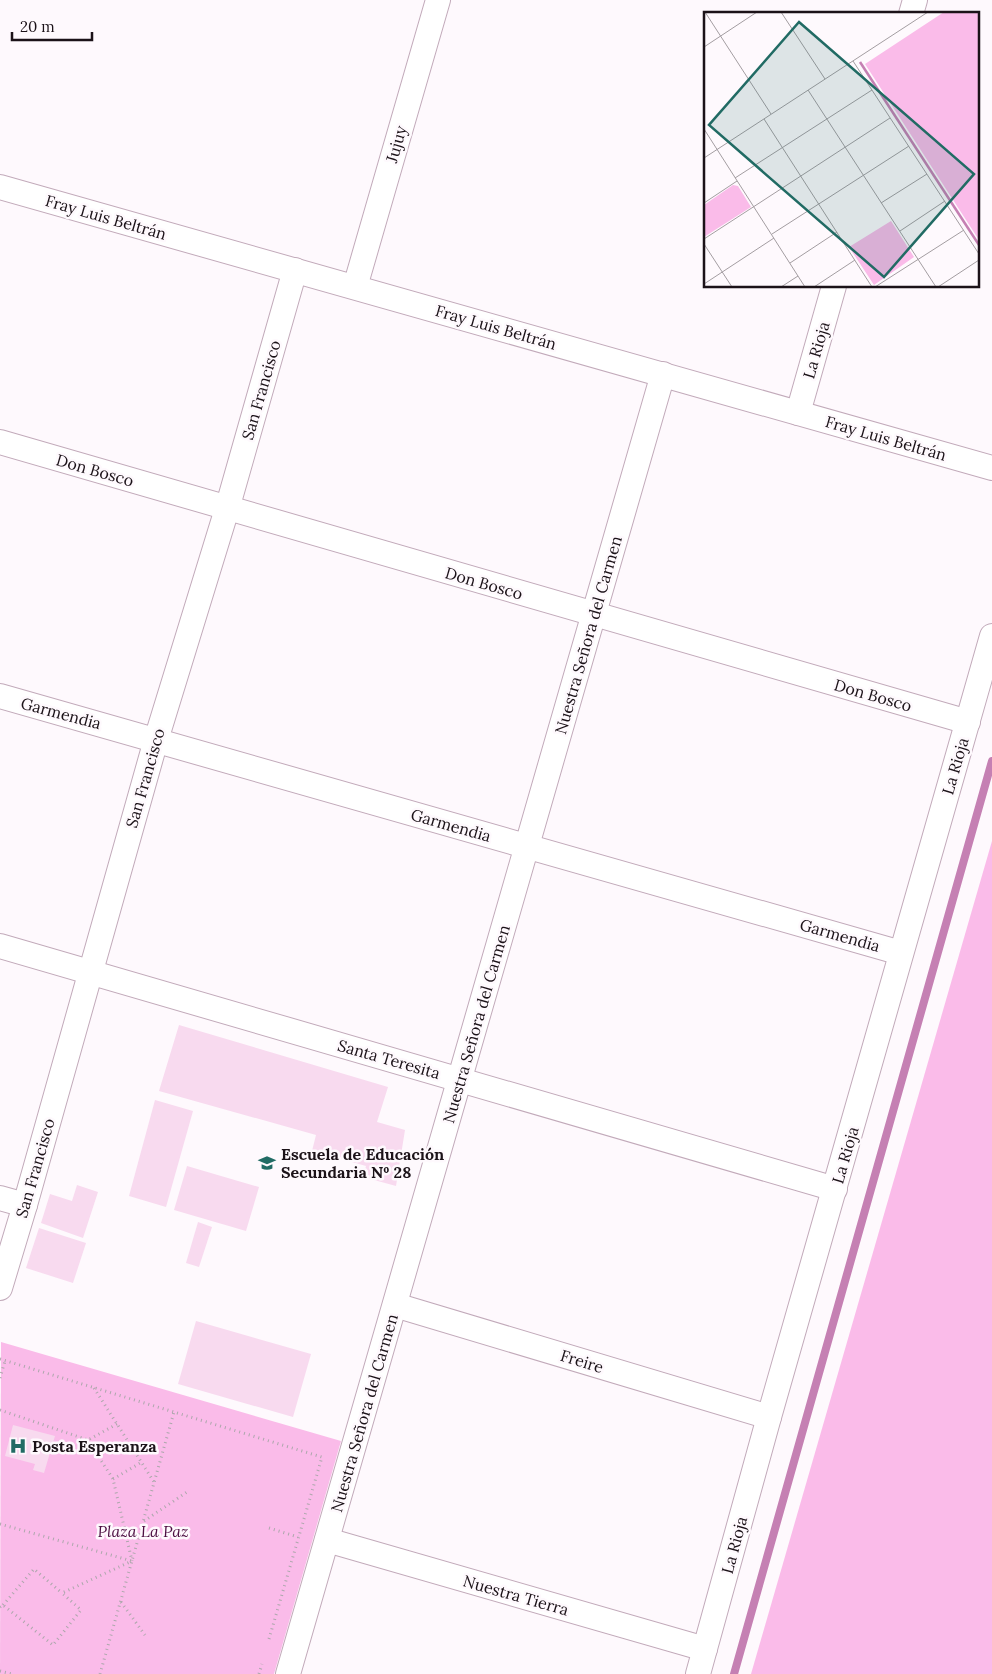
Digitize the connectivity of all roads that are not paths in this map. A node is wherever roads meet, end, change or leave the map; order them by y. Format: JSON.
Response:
{"nodes":[{"id":1,"x":438,"y":0,"type":"edge"},
{"id":2,"x":0,"y":187,"type":"edge"},
{"id":3,"x":295,"y":270,"type":"junction"},
{"id":4,"x":355,"y":287,"type":"junction"},
{"id":5,"x":833,"y":288,"type":"edge"},
{"id":6,"x":663,"y":374,"type":"junction"},
{"id":7,"x":798,"y":413,"type":"junction"},
{"id":8,"x":0,"y":442,"type":"edge"},
{"id":9,"x":992,"y":468,"type":"edge"},
{"id":10,"x":227,"y":509,"type":"junction"},
{"id":11,"x":594,"y":614,"type":"junction"},
{"id":12,"x":992,"y":636,"type":"edge"},
{"id":13,"x":0,"y":696,"type":"edge"},
{"id":14,"x":968,"y":722,"type":"junction"},
{"id":15,"x":156,"y":740,"type":"junction"},
{"id":16,"x":527,"y":847,"type":"junction"},
{"id":17,"x":0,"y":946,"type":"edge"},
{"id":18,"x":901,"y":952,"type":"junction"},
{"id":19,"x":90,"y":972,"type":"junction"},
{"id":20,"x":460,"y":1080,"type":"junction"},
{"id":21,"x":835,"y":1189,"type":"junction"},
{"id":22,"x":0,"y":1198,"type":"edge"},
{"id":23,"x":25,"y":1205,"type":"junction"},
{"id":24,"x":0,"y":1288,"type":"edge"},
{"id":25,"x":395,"y":1305,"type":"junction"},
{"id":26,"x":769,"y":1417,"type":"junction"},
{"id":27,"x":327,"y":1540,"type":"junction"},
{"id":28,"x":706,"y":1649,"type":"junction"},
{"id":29,"x":288,"y":1674,"type":"edge"},
{"id":30,"x":698,"y":1674,"type":"edge"}],
"edges":[{"from":1,"to":4,"type":"street","name":"Jujuy"},
{"from":2,"to":3,"type":"street","name":"Fray Luis Beltrán"},
{"from":3,"to":4,"type":"street","name":"Fray Luis Beltrán"},
{"from":3,"to":10,"type":"street","name":"San Francisco"},
{"from":4,"to":6,"type":"street","name":"Fray Luis Beltrán"},
{"from":5,"to":7,"type":"street","name":"La Rioja"},
{"from":6,"to":7,"type":"street","name":"Fray Luis Beltrán"},
{"from":6,"to":11,"type":"street","name":"Nuestra Señora del Carmen"},
{"from":7,"to":9,"type":"street","name":"Fray Luis Beltrán"},
{"from":8,"to":10,"type":"street","name":"Don Bosco"},
{"from":10,"to":11,"type":"street","name":"Don Bosco"},
{"from":10,"to":15,"type":"street","name":"San Francisco"},
{"from":11,"to":14,"type":"street","name":"Don Bosco"},
{"from":11,"to":16,"type":"street","name":"Nuestra Señora del Carmen"},
{"from":12,"to":14,"type":"street","name":"La Rioja"},
{"from":13,"to":15,"type":"street","name":"Garmendia"},
{"from":14,"to":18,"type":"street","name":"La Rioja"},
{"from":15,"to":16,"type":"street","name":"Garmendia"},
{"from":15,"to":19,"type":"street","name":"San Francisco"},
{"from":16,"to":18,"type":"street","name":"Garmendia"},
{"from":16,"to":20,"type":"street","name":"Nuestra Señora del Carmen"},
{"from":17,"to":19,"type":"street","name":"Santa Teresita"},
{"from":18,"to":21,"type":"street","name":"La Rioja"},
{"from":19,"to":20,"type":"street","name":"Santa Teresita"},
{"from":19,"to":23,"type":"street","name":"San Francisco"},
{"from":20,"to":21,"type":"street","name":"Santa Teresita"},
{"from":20,"to":25,"type":"street","name":"Nuestra Señora del Carmen"},
{"from":21,"to":26,"type":"street","name":"La Rioja"},
{"from":22,"to":23,"type":"street"},
{"from":23,"to":24,"type":"street","name":"San Francisco"},
{"from":25,"to":26,"type":"street","name":"Freire"},
{"from":25,"to":27,"type":"street","name":"Nuestra Señora del Carmen"},
{"from":26,"to":28,"type":"street","name":"La Rioja"},
{"from":27,"to":28,"type":"street","name":"Nuestra Tierra"},
{"from":27,"to":29,"type":"street","name":"Nuestra Señora del Carmen"},
{"from":28,"to":30,"type":"street","name":"La Rioja"}]}
